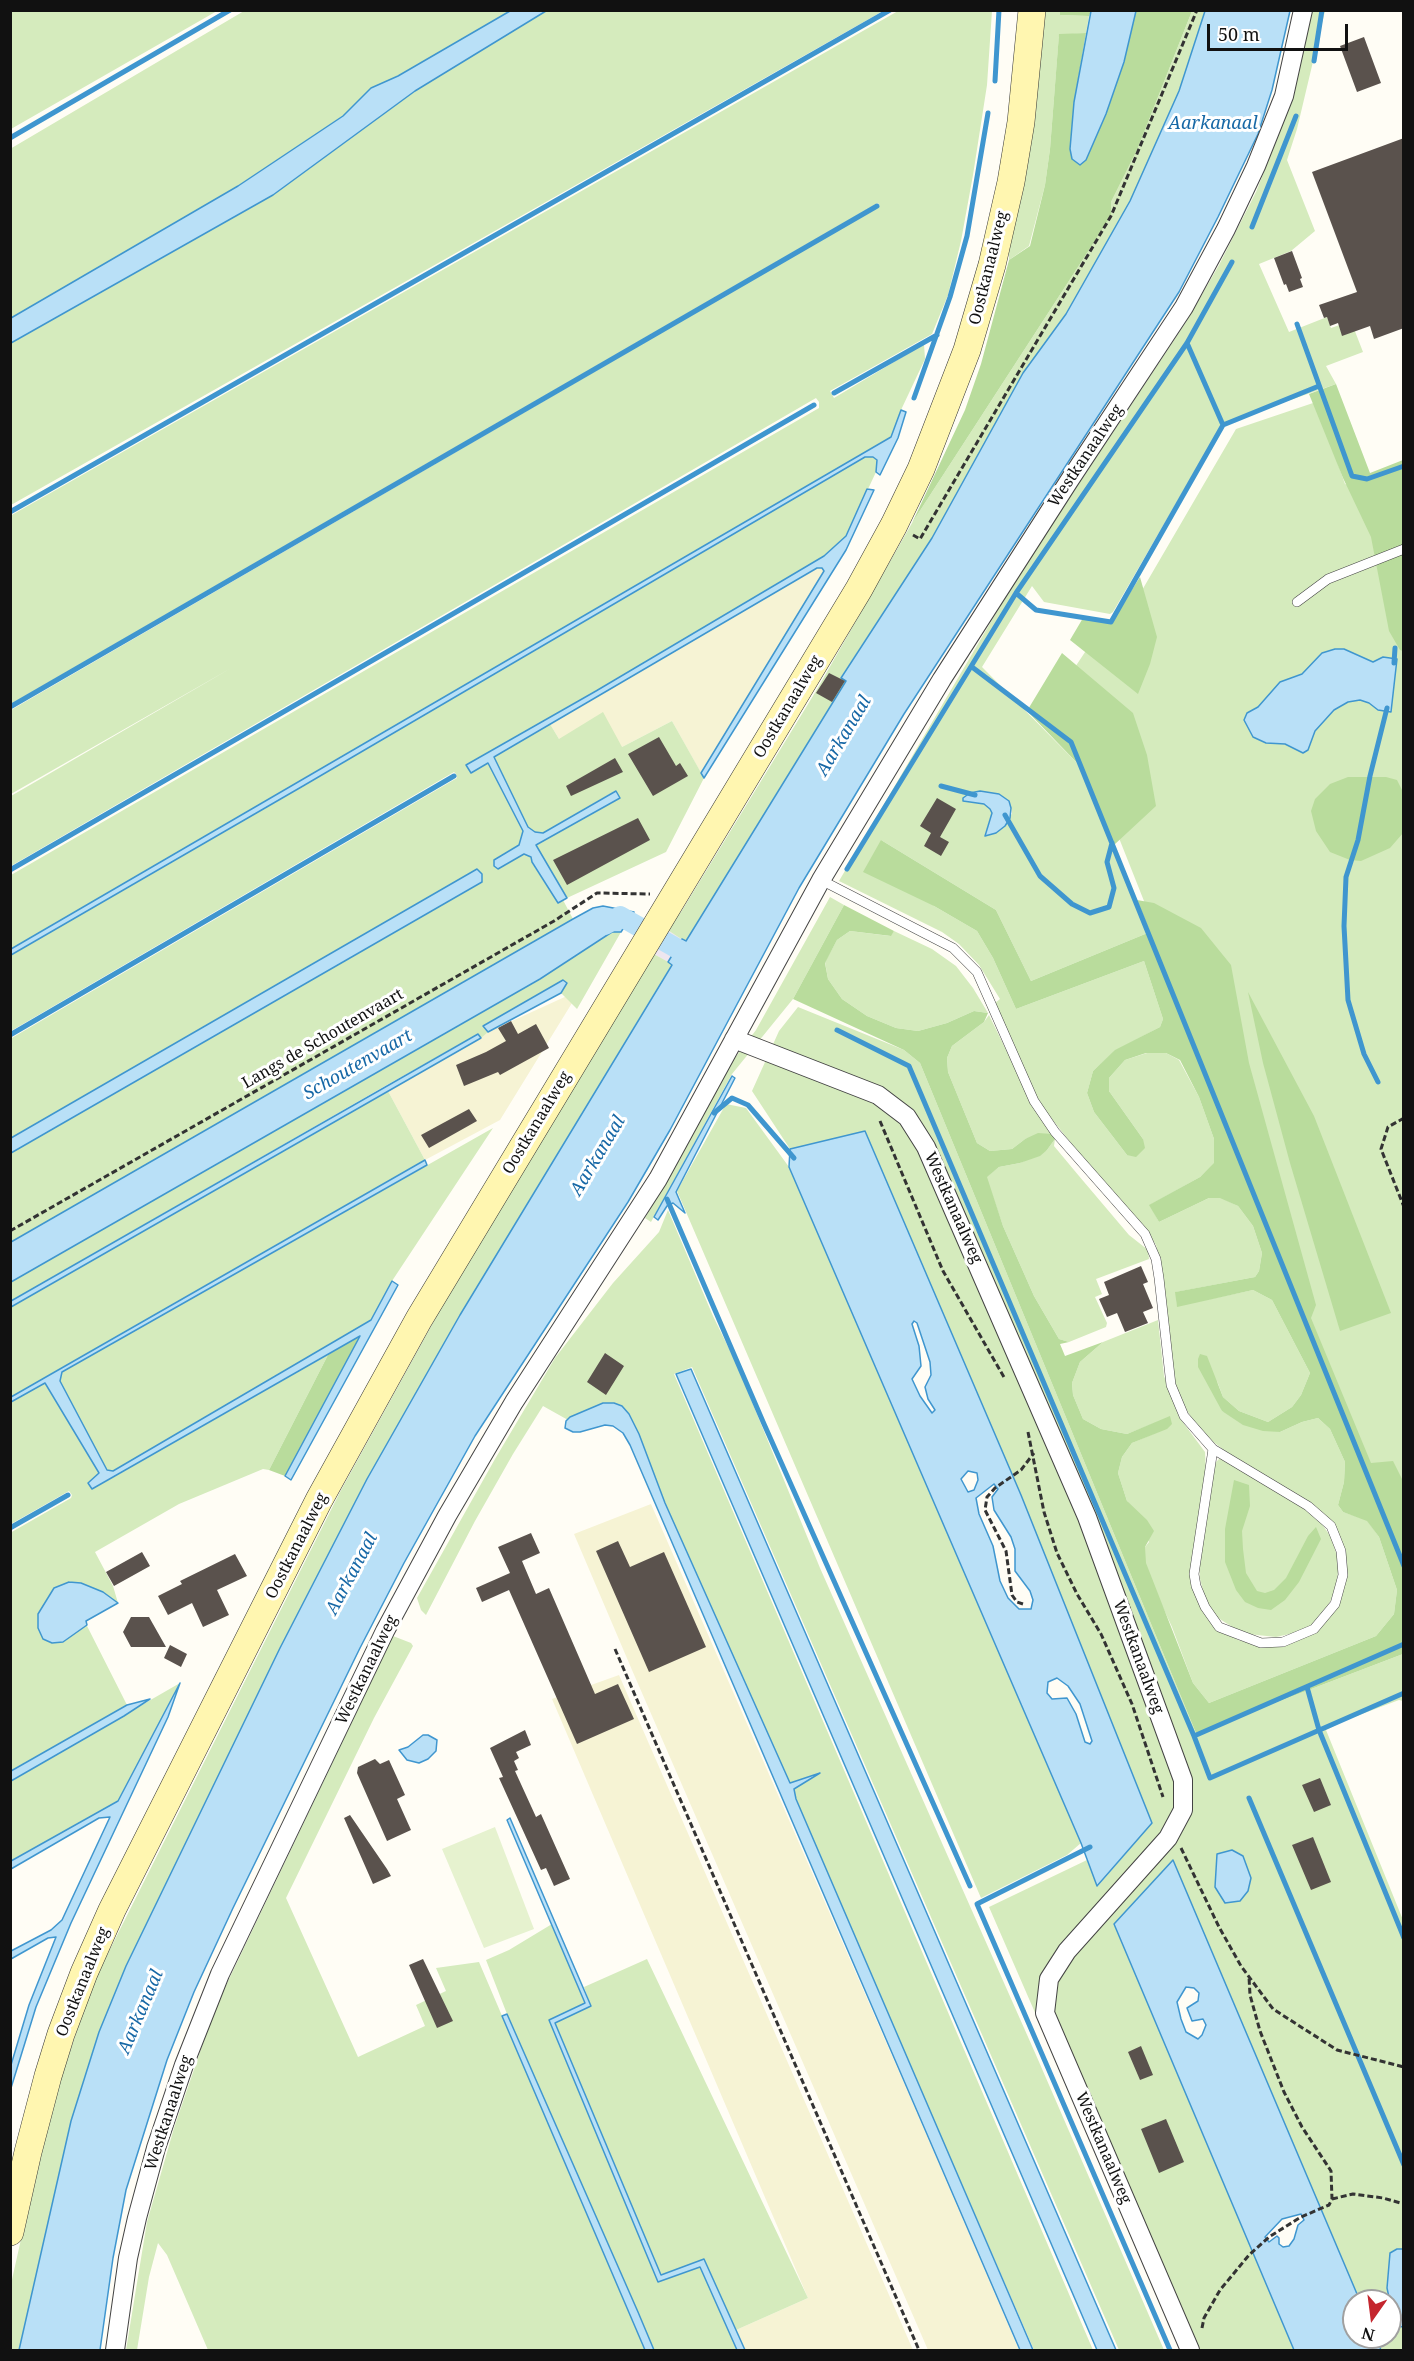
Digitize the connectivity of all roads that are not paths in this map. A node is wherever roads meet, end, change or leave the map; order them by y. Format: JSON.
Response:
{"nodes":[{"id":1,"x":1032,"y":10,"type":"edge"},
{"id":2,"x":1303,"y":10,"type":"edge"},
{"id":3,"x":1404,"y":549,"type":"edge"},
{"id":4,"x":1297,"y":602,"type":"dead end"},
{"id":5,"x":821,"y":880,"type":"junction"},
{"id":6,"x":735,"y":1039,"type":"junction"},
{"id":7,"x":1213,"y":1449,"type":"junction"},
{"id":8,"x":10,"y":2232,"type":"edge"},
{"id":9,"x":115,"y":2350,"type":"edge"},
{"id":10,"x":1190,"y":2350,"type":"edge"}],
"edges":[{"from":1,"to":8,"type":"main road","name":"Oostkanaalweg"},
{"from":2,"to":5,"type":"street","name":"Westkanaalweg"},
{"from":3,"to":4,"type":"lane"},
{"from":5,"to":6,"type":"street","name":"Westkanaalweg"},
{"from":5,"to":7,"type":"lane"},
{"from":6,"to":9,"type":"street","name":"Westkanaalweg"},
{"from":6,"to":10,"type":"street","name":"Westkanaalweg"},
{"from":7,"to":7,"type":"lane"}]}
